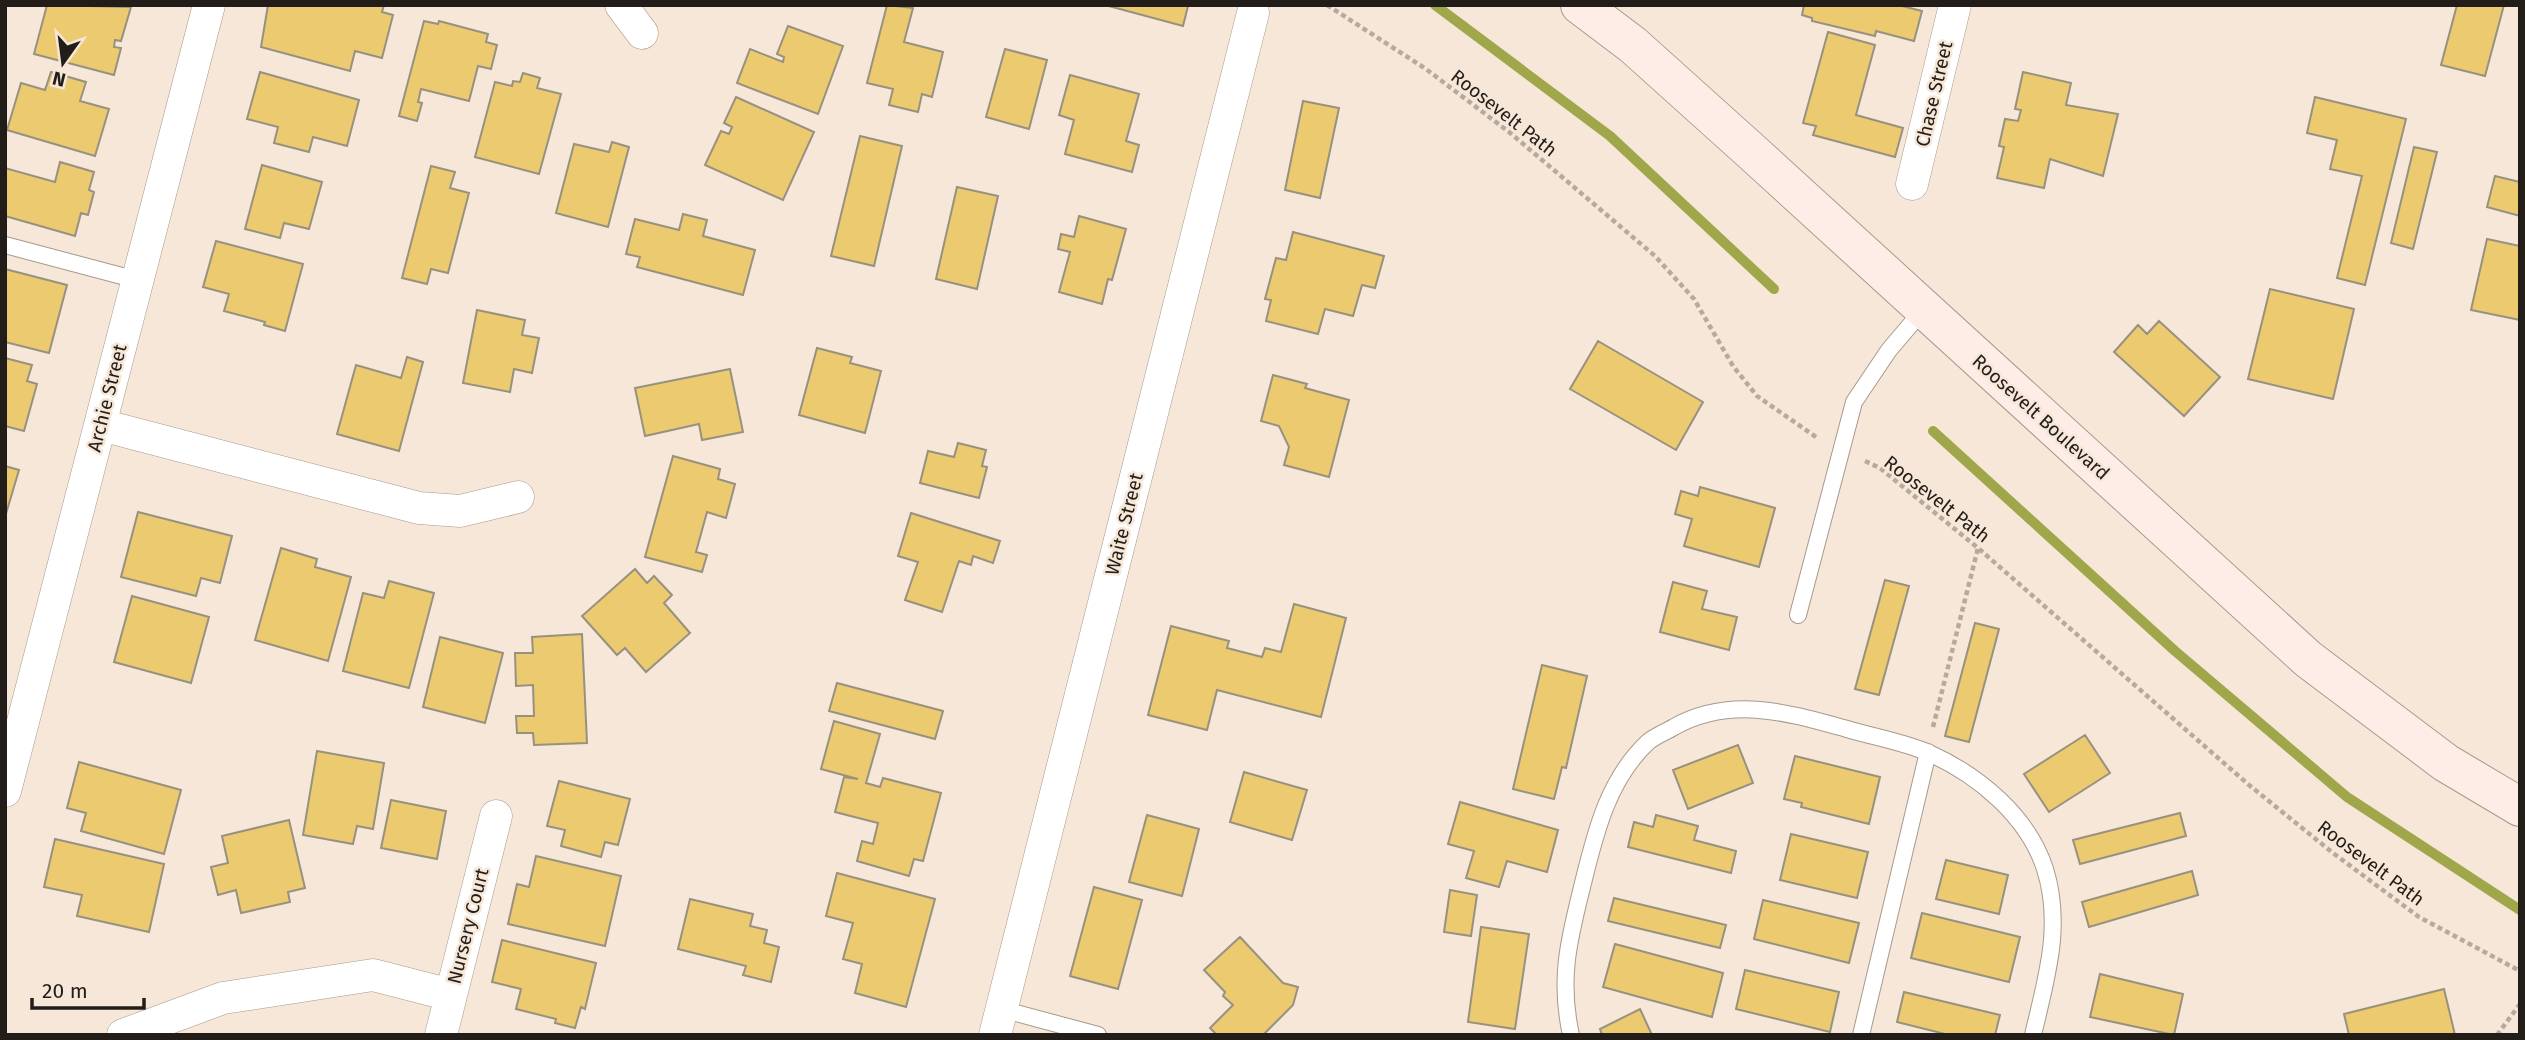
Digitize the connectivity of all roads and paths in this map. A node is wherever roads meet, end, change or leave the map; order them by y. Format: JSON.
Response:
{"nodes":[{"id":1,"x":209,"y":5,"type":"edge"},
{"id":2,"x":621,"y":5,"type":"edge"},
{"id":3,"x":1327,"y":5,"type":"edge"},
{"id":4,"x":1580,"y":5,"type":"edge"},
{"id":5,"x":1955,"y":5,"type":"edge"},
{"id":6,"x":1253,"y":13,"type":"dead end"},
{"id":7,"x":642,"y":33,"type":"dead end"},
{"id":8,"x":1912,"y":184,"type":"dead end"},
{"id":9,"x":5,"y":245,"type":"edge"},
{"id":10,"x":137,"y":280,"type":"junction"},
{"id":11,"x":1923,"y":310,"type":"junction"},
{"id":12,"x":101,"y":425,"type":"junction"},
{"id":13,"x":1841,"y":450,"type":"junction"},
{"id":14,"x":518,"y":497,"type":"dead end"},
{"id":15,"x":1978,"y":548,"type":"junction"},
{"id":16,"x":1798,"y":615,"type":"dead end"},
{"id":17,"x":1928,"y":752,"type":"junction"},
{"id":18,"x":5,"y":791,"type":"edge"},
{"id":19,"x":2520,"y":807,"type":"edge"},
{"id":20,"x":496,"y":816,"type":"dead end"},
{"id":21,"x":2520,"y":971,"type":"edge"},
{"id":22,"x":451,"y":995,"type":"junction"},
{"id":23,"x":2520,"y":1004,"type":"edge"},
{"id":24,"x":998,"y":1022,"type":"edge"},
{"id":25,"x":123,"y":1035,"type":"edge"},
{"id":26,"x":441,"y":1035,"type":"edge"},
{"id":27,"x":1098,"y":1035,"type":"edge"},
{"id":28,"x":1571,"y":1035,"type":"edge"},
{"id":29,"x":1861,"y":1035,"type":"edge"},
{"id":30,"x":2033,"y":1035,"type":"edge"},
{"id":31,"x":2497,"y":1035,"type":"edge"}],
"edges":[{"from":1,"to":10,"type":"street","name":"Archie Street"},
{"from":2,"to":7,"type":"street"},
{"from":3,"to":13,"type":"path","name":"Roosevelt Path"},
{"from":4,"to":11,"type":"main road","name":"Roosevelt Boulevard"},
{"from":5,"to":8,"type":"street","name":"Chase Street"},
{"from":6,"to":24,"type":"street","name":"Waite Street"},
{"from":9,"to":10,"type":"lane"},
{"from":10,"to":12,"type":"street","name":"Archie Street"},
{"from":11,"to":13,"type":"lane"},
{"from":11,"to":19,"type":"main road","name":"Roosevelt Boulevard"},
{"from":12,"to":14,"type":"street"},
{"from":12,"to":18,"type":"street","name":"Archie Street"},
{"from":13,"to":15,"type":"path","name":"Roosevelt Path"},
{"from":13,"to":16,"type":"lane"},
{"from":15,"to":17,"type":"path"},
{"from":15,"to":21,"type":"path","name":"Roosevelt Path"},
{"from":17,"to":28,"type":"lane"},
{"from":17,"to":29,"type":"lane"},
{"from":17,"to":30,"type":"lane"},
{"from":20,"to":22,"type":"street","name":"Nursery Court"},
{"from":22,"to":25,"type":"street"},
{"from":22,"to":26,"type":"street","name":"Nursery Court"},
{"from":23,"to":31,"type":"path"},
{"from":24,"to":27,"type":"lane"}]}
